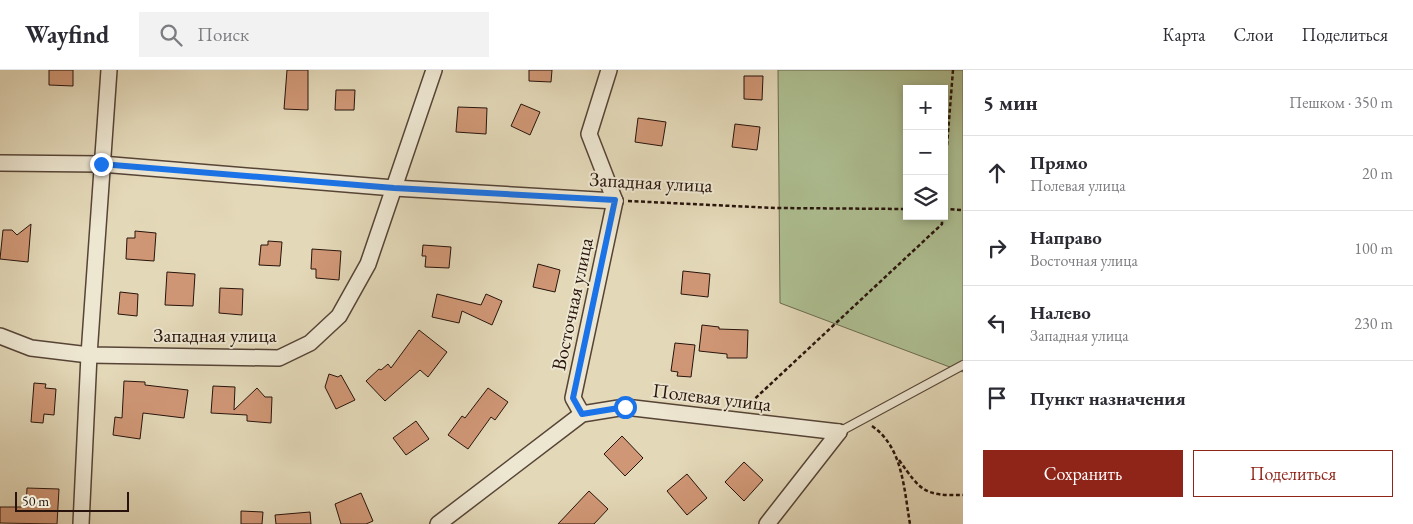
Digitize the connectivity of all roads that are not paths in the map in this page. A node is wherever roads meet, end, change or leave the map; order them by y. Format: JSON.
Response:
{"nodes":[{"id":1,"x":109,"y":70,"type":"edge"},
{"id":2,"x":434,"y":70,"type":"edge"},
{"id":3,"x":608,"y":70,"type":"edge"},
{"id":4,"x":0,"y":163,"type":"edge"},
{"id":5,"x":101,"y":164,"type":"junction"},
{"id":6,"x":394,"y":188,"type":"junction"},
{"id":7,"x":615,"y":200,"type":"junction"},
{"id":8,"x":0,"y":336,"type":"edge"},
{"id":9,"x":89,"y":355,"type":"junction"},
{"id":10,"x":963,"y":365,"type":"edge"},
{"id":11,"x":582,"y":414,"type":"junction"},
{"id":12,"x":839,"y":432,"type":"junction"},
{"id":13,"x":81,"y":524,"type":"edge"},
{"id":14,"x":438,"y":524,"type":"edge"},
{"id":15,"x":767,"y":524,"type":"edge"}],
"edges":[{"from":1,"to":5,"type":"street"},
{"from":2,"to":6,"type":"street","name":"Западная улица"},
{"from":3,"to":7,"type":"street"},
{"from":4,"to":5,"type":"street","name":"Западная улица"},
{"from":5,"to":6,"type":"street","name":"Западная улица"},
{"from":5,"to":9,"type":"street"},
{"from":6,"to":7,"type":"street","name":"Западная улица"},
{"from":6,"to":9,"type":"street","name":"Западная улица"},
{"from":7,"to":11,"type":"street","name":"Восточная улица"},
{"from":8,"to":9,"type":"street","name":"Западная улица"},
{"from":9,"to":13,"type":"street"},
{"from":10,"to":12,"type":"lane"},
{"from":11,"to":12,"type":"street","name":"Полевая улица"},
{"from":11,"to":14,"type":"street","name":"Полевая улица"},
{"from":12,"to":15,"type":"street"}]}
